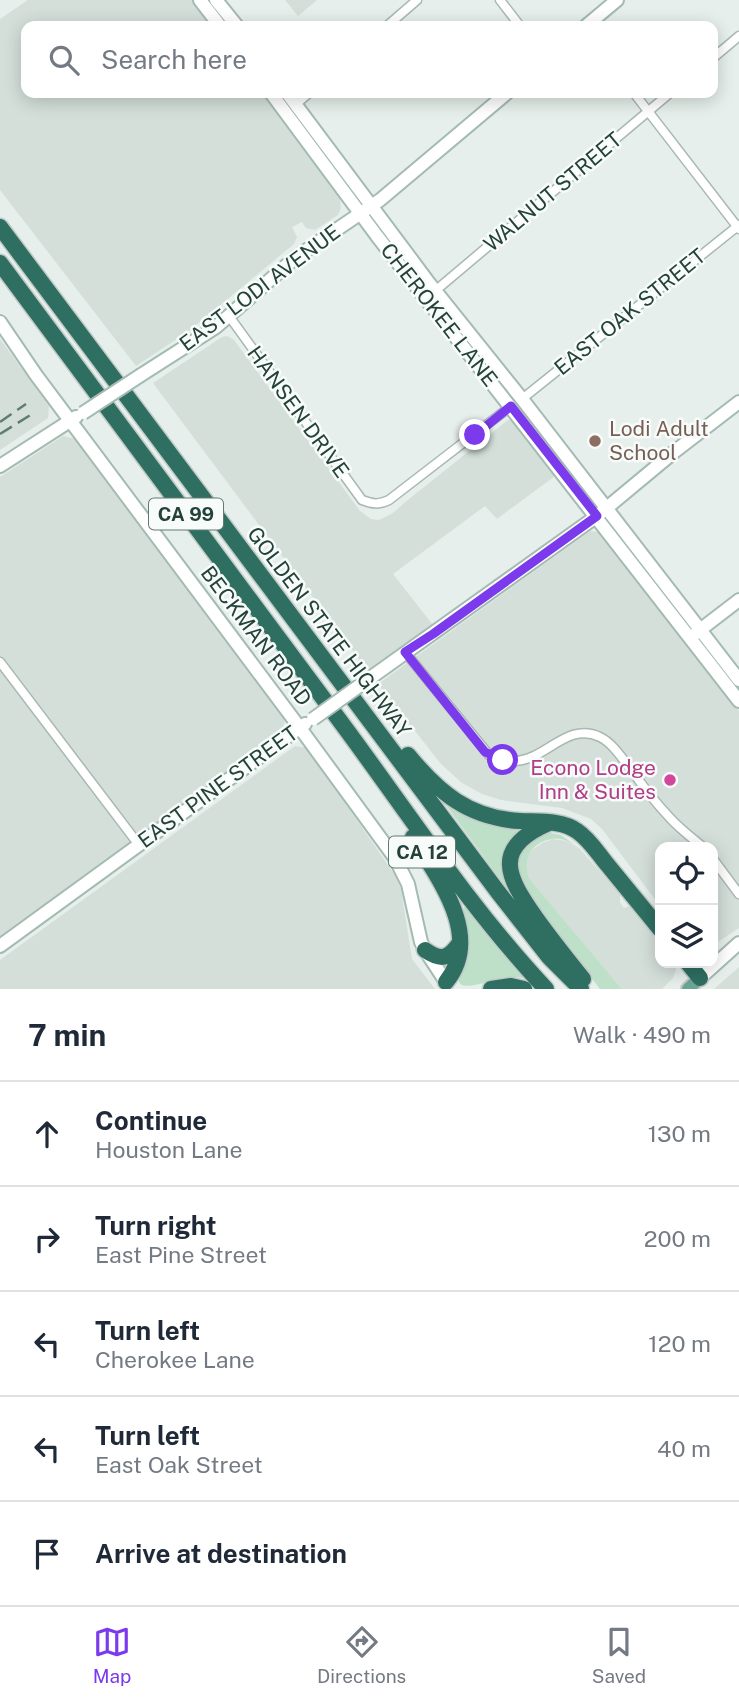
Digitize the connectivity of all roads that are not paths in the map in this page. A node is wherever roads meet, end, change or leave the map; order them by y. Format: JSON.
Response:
{"nodes":[{"id":1,"x":200,"y":0,"type":"edge"},
{"id":2,"x":216,"y":0,"type":"edge"},
{"id":3,"x":417,"y":0,"type":"edge"},
{"id":4,"x":500,"y":0,"type":"edge"},
{"id":5,"x":617,"y":0,"type":"edge"},
{"id":6,"x":216,"y":21,"type":"edge"},
{"id":7,"x":233,"y":21,"type":"edge"},
{"id":8,"x":393,"y":21,"type":"edge"},
{"id":9,"x":516,"y":21,"type":"edge"},
{"id":10,"x":592,"y":21,"type":"edge"},
{"id":11,"x":739,"y":36,"type":"edge"},
{"id":12,"x":718,"y":54,"type":"edge"},
{"id":13,"x":275,"y":98,"type":"edge"},
{"id":14,"x":291,"y":98,"type":"edge"},
{"id":15,"x":303,"y":98,"type":"edge"},
{"id":16,"x":501,"y":98,"type":"edge"},
{"id":17,"x":638,"y":98,"type":"edge"},
{"id":18,"x":664,"y":98,"type":"edge"},
{"id":19,"x":295,"y":104,"type":"junction"},
{"id":20,"x":648,"y":111,"type":"junction"},
{"id":21,"x":366,"y":210,"type":"junction"},
{"id":22,"x":0,"y":227,"type":"edge"},
{"id":23,"x":738,"y":227,"type":"edge"},
{"id":24,"x":0,"y":263,"type":"edge"},
{"id":25,"x":435,"y":291,"type":"junction"},
{"id":26,"x":229,"y":316,"type":"junction"},
{"id":27,"x":0,"y":322,"type":"edge"},
{"id":28,"x":516,"y":402,"type":"junction"},
{"id":29,"x":739,"y":402,"type":"edge"},
{"id":30,"x":71,"y":420,"type":"junction"},
{"id":31,"x":0,"y":466,"type":"edge"},
{"id":32,"x":371,"y":504,"type":"joint"},
{"id":33,"x":601,"y":512,"type":"junction"},
{"id":34,"x":739,"y":600,"type":"edge"},
{"id":35,"x":695,"y":634,"type":"junction"},
{"id":36,"x":405,"y":652,"type":"junction"},
{"id":37,"x":0,"y":662,"type":"edge"},
{"id":38,"x":739,"y":680,"type":"edge"},
{"id":39,"x":352,"y":699,"type":"junction"},
{"id":40,"x":739,"y":701,"type":"edge"},
{"id":41,"x":300,"y":728,"type":"junction"},
{"id":42,"x":372,"y":765,"type":"junction"},
{"id":43,"x":550,"y":823,"type":"junction"},
{"id":44,"x":697,"y":842,"type":"edge"},
{"id":45,"x":139,"y":845,"type":"junction"},
{"id":46,"x":718,"y":866,"type":"edge"},
{"id":47,"x":739,"y":894,"type":"edge"},
{"id":48,"x":655,"y":923,"type":"edge"},
{"id":49,"x":739,"y":943,"type":"edge"},
{"id":50,"x":459,"y":944,"type":"junction"},
{"id":51,"x":0,"y":946,"type":"edge"},
{"id":52,"x":425,"y":950,"type":"junction"},
{"id":53,"x":694,"y":984,"type":"edge"},
{"id":54,"x":448,"y":986,"type":"edge"},
{"id":55,"x":497,"y":988,"type":"edge"},
{"id":56,"x":524,"y":989,"type":"edge"},
{"id":57,"x":546,"y":989,"type":"edge"},
{"id":58,"x":581,"y":989,"type":"edge"},
{"id":59,"x":591,"y":989,"type":"edge"}],
"edges":[{"from":1,"to":6,"type":"street"},
{"from":2,"to":7,"type":"street"},
{"from":3,"to":8,"type":"street"},
{"from":4,"to":9,"type":"street"},
{"from":5,"to":10,"type":"street"},
{"from":11,"to":12,"type":"street"},
{"from":13,"to":21,"type":"street","name":"CHEROKEE LANE"},
{"from":14,"to":19,"type":"street","name":"CHEROKEE LANE"},
{"from":15,"to":19,"type":"street"},
{"from":16,"to":21,"type":"street","name":"EAST LODI AVENUE"},
{"from":17,"to":20,"type":"street"},
{"from":18,"to":20,"type":"street","name":"WALNUT STREET"},
{"from":19,"to":21,"type":"street","name":"CHEROKEE LANE"},
{"from":20,"to":23,"type":"street"},
{"from":20,"to":25,"type":"street","name":"WALNUT STREET"},
{"from":21,"to":25,"type":"street","name":"CHEROKEE LANE"},
{"from":21,"to":26,"type":"street","name":"EAST LODI AVENUE"},
{"from":21,"to":28,"type":"street","name":"CHEROKEE LANE"},
{"from":22,"to":39,"type":"highway","name":"GOLDEN STATE HIGHWAY","number":"CA 99"},
{"from":23,"to":28,"type":"street","name":"EAST OAK STREET"},
{"from":24,"to":42,"type":"highway","name":"GOLDEN STATE HIGHWAY","number":"CA 99"},
{"from":25,"to":28,"type":"street","name":"CHEROKEE LANE"},
{"from":26,"to":30,"type":"street","name":"EAST LODI AVENUE","bridge":true},
{"from":26,"to":32,"type":"street","name":"HANSEN DRIVE"},
{"from":27,"to":30,"type":"street","name":"BECKMAN ROAD"},
{"from":28,"to":32,"type":"street","name":"EAST OAK STREET"},
{"from":28,"to":33,"type":"street","name":"CHEROKEE LANE"},
{"from":29,"to":33,"type":"street","name":"EAST PINE STREET"},
{"from":30,"to":31,"type":"street","name":"EAST LODI AVENUE"},
{"from":30,"to":41,"type":"street","name":"BECKMAN ROAD"},
{"from":33,"to":35,"type":"street","name":"CHEROKEE LANE"},
{"from":33,"to":36,"type":"street","name":"EAST PINE STREET"},
{"from":34,"to":35,"type":"street"},
{"from":35,"to":38,"type":"street","name":"CHEROKEE LANE"},
{"from":35,"to":40,"type":"street","name":"CHEROKEE LANE"},
{"from":36,"to":41,"type":"street","name":"EAST PINE STREET","bridge":true},
{"from":36,"to":44,"type":"street"},
{"from":37,"to":45,"type":"street"},
{"from":39,"to":43,"type":"highway"},
{"from":39,"to":58,"type":"highway","name":"GOLDEN STATE HIGHWAY","number":"CA 99"},
{"from":41,"to":45,"type":"street","name":"EAST PINE STREET"},
{"from":41,"to":52,"type":"street","name":"BECKMAN ROAD"},
{"from":42,"to":50,"type":"highway","number":"CA 12"},
{"from":42,"to":57,"type":"highway","name":"GOLDEN STATE HIGHWAY","number":"CA 99"},
{"from":43,"to":48,"type":"highway"},
{"from":43,"to":59,"type":"highway"},
{"from":45,"to":51,"type":"street","name":"EAST PINE STREET"},
{"from":46,"to":47,"type":"street"},
{"from":49,"to":53,"type":"street"},
{"from":50,"to":52,"type":"highway"},
{"from":50,"to":54,"type":"highway","number":"CA 12"},
{"from":52,"to":54,"type":"street","name":"BECKMAN ROAD"},
{"from":55,"to":56,"type":"highway"}]}
